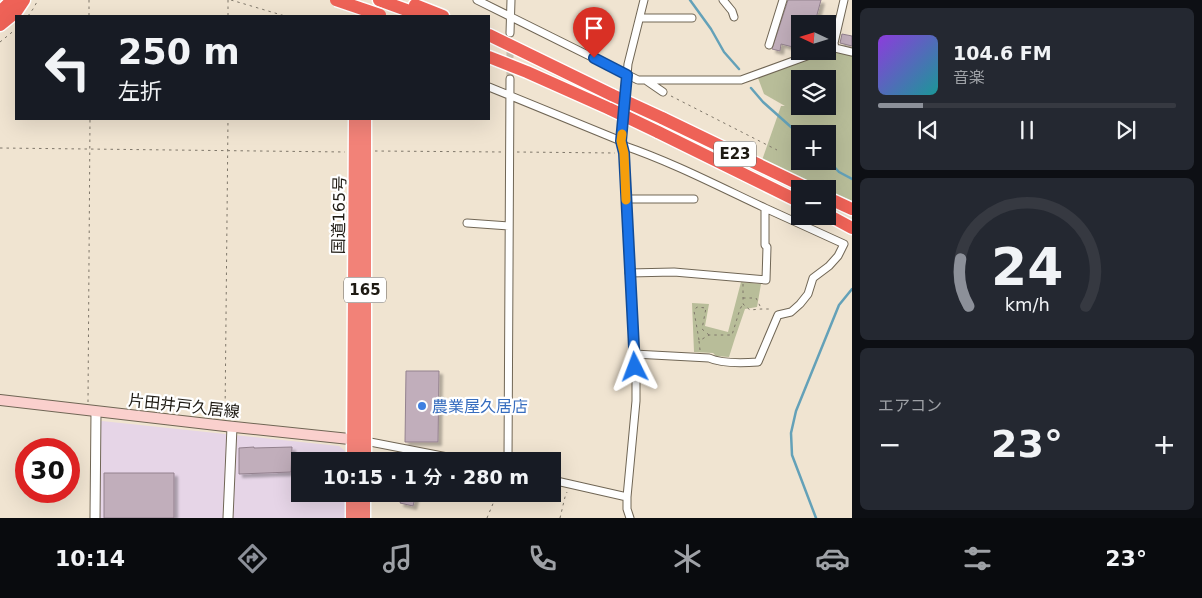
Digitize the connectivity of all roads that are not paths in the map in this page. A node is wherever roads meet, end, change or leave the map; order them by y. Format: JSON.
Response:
{"nodes":[{"id":1,"x":12,"y":0,"type":"edge"},
{"id":2,"x":24,"y":0,"type":"edge"},
{"id":3,"x":336,"y":0,"type":"edge"},
{"id":4,"x":351,"y":0,"type":"edge"},
{"id":5,"x":362,"y":0,"type":"edge"},
{"id":6,"x":366,"y":0,"type":"edge"},
{"id":7,"x":379,"y":0,"type":"edge"},
{"id":8,"x":403,"y":0,"type":"edge"},
{"id":9,"x":477,"y":0,"type":"edge"},
{"id":10,"x":511,"y":0,"type":"edge"},
{"id":11,"x":644,"y":0,"type":"edge"},
{"id":12,"x":723,"y":0,"type":"edge"},
{"id":13,"x":783,"y":0,"type":"edge"},
{"id":14,"x":844,"y":0,"type":"edge"},
{"id":15,"x":0,"y":12,"type":"edge"},
{"id":16,"x":352,"y":15,"type":"edge"},
{"id":17,"x":365,"y":15,"type":"edge"},
{"id":18,"x":365,"y":15,"type":"edge"},
{"id":19,"x":379,"y":15,"type":"edge"},
{"id":20,"x":420,"y":15,"type":"edge"},
{"id":21,"x":440,"y":15,"type":"edge"},
{"id":22,"x":511,"y":16,"type":"junction"},
{"id":23,"x":734,"y":17,"type":"dead end"},
{"id":24,"x":640,"y":18,"type":"junction"},
{"id":25,"x":692,"y":18,"type":"dead end"},
{"id":26,"x":0,"y":24,"type":"edge"},
{"id":27,"x":510,"y":33,"type":"tunnel mouth"},
{"id":28,"x":836,"y":34,"type":"edge"},
{"id":29,"x":490,"y":35,"type":"edge"},
{"id":30,"x":490,"y":42,"type":"edge"},
{"id":31,"x":769,"y":45,"type":"dead end"},
{"id":32,"x":836,"y":48,"type":"edge"},
{"id":33,"x":852,"y":52,"type":"edge"},
{"id":34,"x":490,"y":57,"type":"edge"},
{"id":35,"x":796,"y":60,"type":"edge"},
{"id":36,"x":627,"y":75,"type":"junction"},
{"id":37,"x":510,"y":79,"type":"tunnel mouth"},
{"id":38,"x":646,"y":81,"type":"junction"},
{"id":39,"x":490,"y":87,"type":"edge"},
{"id":40,"x":664,"y":92,"type":"road end"},
{"id":41,"x":612,"y":95,"type":"junction"},
{"id":42,"x":511,"y":96,"type":"junction"},
{"id":43,"x":355,"y":120,"type":"edge"},
{"id":44,"x":365,"y":120,"type":"edge"},
{"id":45,"x":622,"y":143,"type":"junction"},
{"id":46,"x":791,"y":180,"type":"edge"},
{"id":47,"x":791,"y":198,"type":"edge"},
{"id":48,"x":626,"y":199,"type":"junction"},
{"id":49,"x":694,"y":200,"type":"dead end"},
{"id":50,"x":836,"y":202,"type":"edge"},
{"id":51,"x":766,"y":208,"type":"junction"},
{"id":52,"x":852,"y":210,"type":"edge"},
{"id":53,"x":836,"y":220,"type":"edge"},
{"id":54,"x":468,"y":222,"type":"dead end"},
{"id":55,"x":508,"y":226,"type":"junction"},
{"id":56,"x":852,"y":228,"type":"edge"},
{"id":57,"x":629,"y":273,"type":"junction"},
{"id":58,"x":634,"y":354,"type":"junction"},
{"id":59,"x":0,"y":400,"type":"edge"},
{"id":60,"x":92,"y":411,"type":"junction"},
{"id":61,"x":228,"y":426,"type":"junction"},
{"id":62,"x":359,"y":440,"type":"junction"},
{"id":63,"x":356,"y":452,"type":"edge"},
{"id":64,"x":362,"y":452,"type":"edge"},
{"id":65,"x":421,"y":452,"type":"edge"},
{"id":66,"x":508,"y":452,"type":"edge"},
{"id":67,"x":561,"y":482,"type":"edge"},
{"id":68,"x":627,"y":498,"type":"junction"},
{"id":69,"x":352,"y":502,"type":"edge"},
{"id":70,"x":364,"y":502,"type":"edge"},
{"id":71,"x":95,"y":518,"type":"edge"},
{"id":72,"x":228,"y":518,"type":"edge"},
{"id":73,"x":352,"y":518,"type":"edge"},
{"id":74,"x":364,"y":518,"type":"edge"},
{"id":75,"x":630,"y":518,"type":"edge"}],
"edges":[{"from":1,"to":15,"type":"highway"},
{"from":2,"to":26,"type":"highway"},
{"from":3,"to":19,"type":"highway","bridge":true},
{"from":4,"to":16,"type":"highway"},
{"from":5,"to":17,"type":"highway"},
{"from":6,"to":18,"type":"street"},
{"from":7,"to":20,"type":"highway"},
{"from":8,"to":21,"type":"highway"},
{"from":9,"to":22,"type":"street"},
{"from":10,"to":22,"type":"street"},
{"from":11,"to":24,"type":"street"},
{"from":12,"to":23,"type":"street"},
{"from":13,"to":31,"type":"street"},
{"from":14,"to":28,"type":"street"},
{"from":22,"to":27,"type":"street"},
{"from":22,"to":36,"type":"street"},
{"from":24,"to":25,"type":"street"},
{"from":24,"to":36,"type":"street"},
{"from":29,"to":41,"type":"highway"},
{"from":30,"to":41,"type":"highway"},
{"from":32,"to":33,"type":"street"},
{"from":34,"to":47,"type":"highway","number":"E23","bridge":true},
{"from":35,"to":38,"type":"street"},
{"from":36,"to":38,"type":"street"},
{"from":36,"to":45,"type":"street"},
{"from":37,"to":42,"type":"street"},
{"from":38,"to":40,"type":"street"},
{"from":39,"to":42,"type":"street"},
{"from":41,"to":46,"type":"highway","number":"E23","bridge":true},
{"from":42,"to":45,"type":"street"},
{"from":42,"to":55,"type":"street"},
{"from":43,"to":62,"type":"highway","name":"国道165号","number":"165"},
{"from":44,"to":62,"type":"highway","name":"国道165号","number":"165"},
{"from":45,"to":48,"type":"street"},
{"from":45,"to":51,"type":"street"},
{"from":48,"to":49,"type":"street"},
{"from":48,"to":57,"type":"street"},
{"from":50,"to":52,"type":"highway"},
{"from":51,"to":57,"type":"street"},
{"from":51,"to":58,"type":"street"},
{"from":53,"to":56,"type":"highway"},
{"from":54,"to":55,"type":"street"},
{"from":55,"to":66,"type":"street"},
{"from":57,"to":58,"type":"street"},
{"from":58,"to":68,"type":"street"},
{"from":59,"to":60,"type":"main road","name":"片田井戸久居線"},
{"from":60,"to":61,"type":"main road","name":"片田井戸久居線"},
{"from":60,"to":71,"type":"street"},
{"from":61,"to":62,"type":"main road","name":"片田井戸久居線"},
{"from":61,"to":72,"type":"street"},
{"from":62,"to":63,"type":"highway","name":"国道165号","number":"165"},
{"from":62,"to":64,"type":"highway","name":"国道165号","number":"165"},
{"from":62,"to":65,"type":"street"},
{"from":67,"to":68,"type":"street"},
{"from":68,"to":75,"type":"street"},
{"from":69,"to":73,"type":"highway"},
{"from":70,"to":74,"type":"highway"}]}
